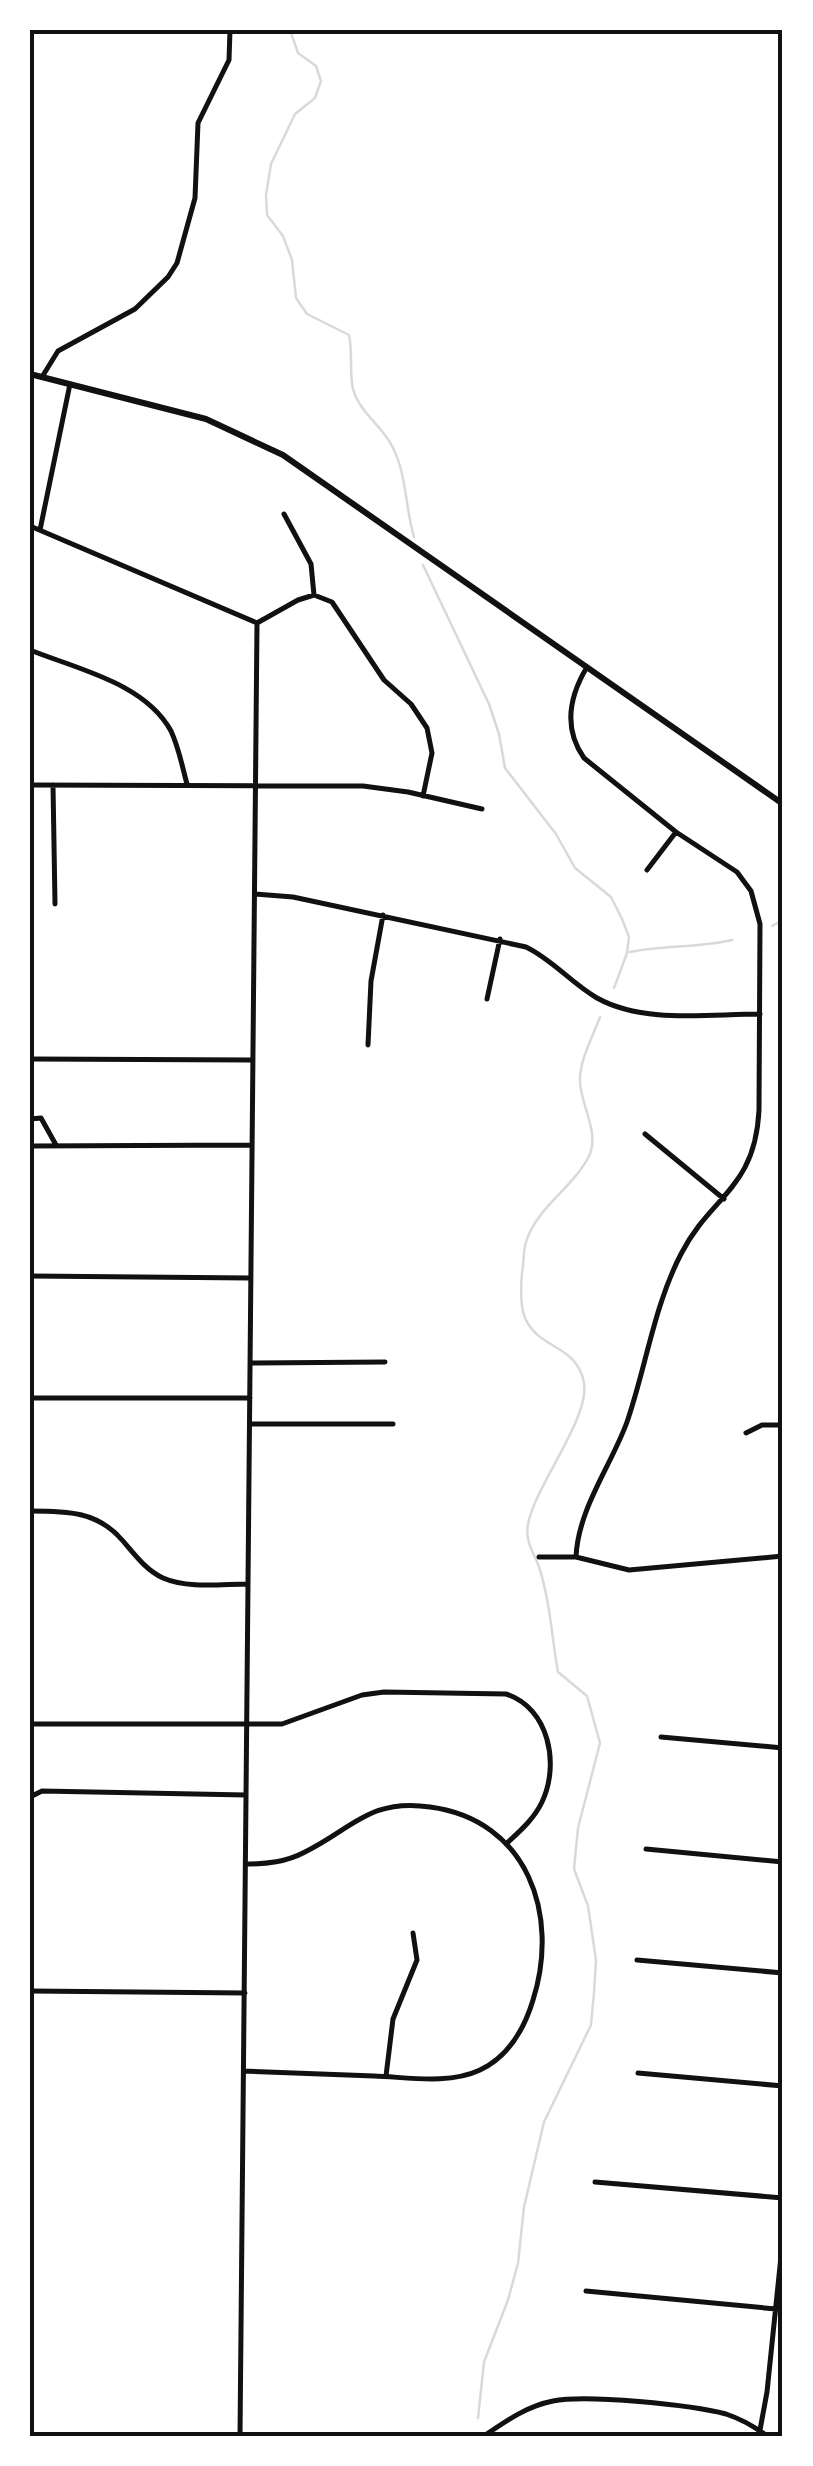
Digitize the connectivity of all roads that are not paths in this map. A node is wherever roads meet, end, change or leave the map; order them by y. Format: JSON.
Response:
{"nodes":[{"id":1,"x":230,"y":30,"type":"edge"},
{"id":2,"x":30,"y":374,"type":"edge"},
{"id":3,"x":42,"y":377,"type":"junction"},
{"id":4,"x":70,"y":384,"type":"junction"},
{"id":5,"x":284,"y":514,"type":"dead end"},
{"id":6,"x":30,"y":526,"type":"edge"},
{"id":7,"x":40,"y":530,"type":"junction"},
{"id":8,"x":314,"y":595,"type":"junction"},
{"id":9,"x":257,"y":623,"type":"junction"},
{"id":10,"x":30,"y":650,"type":"edge"},
{"id":11,"x":587,"y":667,"type":"junction"},
{"id":12,"x":187,"y":784,"type":"junction"},
{"id":13,"x":30,"y":785,"type":"edge"},
{"id":14,"x":54,"y":785,"type":"junction"},
{"id":15,"x":256,"y":785,"type":"junction"},
{"id":16,"x":424,"y":796,"type":"junction"},
{"id":17,"x":783,"y":804,"type":"edge"},
{"id":18,"x":482,"y":809,"type":"dead end"},
{"id":19,"x":676,"y":832,"type":"junction"},
{"id":20,"x":647,"y":870,"type":"dead end"},
{"id":21,"x":255,"y":894,"type":"junction"},
{"id":22,"x":54,"y":904,"type":"dead end"},
{"id":23,"x":383,"y":916,"type":"junction"},
{"id":24,"x":500,"y":939,"type":"junction"},
{"id":25,"x":487,"y":999,"type":"dead end"},
{"id":26,"x":760,"y":1014,"type":"junction"},
{"id":27,"x":368,"y":1045,"type":"dead end"},
{"id":28,"x":30,"y":1059,"type":"edge"},
{"id":29,"x":253,"y":1060,"type":"junction"},
{"id":30,"x":30,"y":1120,"type":"edge"},
{"id":31,"x":645,"y":1134,"type":"dead end"},
{"id":32,"x":252,"y":1145,"type":"junction"},
{"id":33,"x":30,"y":1146,"type":"edge"},
{"id":34,"x":56,"y":1146,"type":"junction"},
{"id":35,"x":724,"y":1198,"type":"junction"},
{"id":36,"x":30,"y":1276,"type":"edge"},
{"id":37,"x":250,"y":1278,"type":"junction"},
{"id":38,"x":386,"y":1362,"type":"dead end"},
{"id":39,"x":250,"y":1363,"type":"junction"},
{"id":40,"x":30,"y":1398,"type":"edge"},
{"id":41,"x":250,"y":1398,"type":"junction"},
{"id":42,"x":250,"y":1424,"type":"junction"},
{"id":43,"x":393,"y":1424,"type":"dead end"},
{"id":44,"x":783,"y":1425,"type":"edge"},
{"id":45,"x":746,"y":1432,"type":"dead end"},
{"id":46,"x":30,"y":1511,"type":"edge"},
{"id":47,"x":783,"y":1556,"type":"edge"},
{"id":48,"x":539,"y":1557,"type":"dead end"},
{"id":49,"x":576,"y":1558,"type":"junction"},
{"id":50,"x":248,"y":1584,"type":"junction"},
{"id":51,"x":30,"y":1724,"type":"edge"},
{"id":52,"x":247,"y":1725,"type":"junction"},
{"id":53,"x":660,"y":1737,"type":"dead end"},
{"id":54,"x":783,"y":1748,"type":"edge"},
{"id":55,"x":246,"y":1796,"type":"junction"},
{"id":56,"x":30,"y":1797,"type":"edge"},
{"id":57,"x":506,"y":1844,"type":"junction"},
{"id":58,"x":646,"y":1849,"type":"dead end"},
{"id":59,"x":783,"y":1862,"type":"edge"},
{"id":60,"x":246,"y":1864,"type":"junction"},
{"id":61,"x":413,"y":1933,"type":"dead end"},
{"id":62,"x":638,"y":1960,"type":"dead end"},
{"id":63,"x":783,"y":1972,"type":"edge"},
{"id":64,"x":30,"y":1991,"type":"edge"},
{"id":65,"x":244,"y":1992,"type":"junction"},
{"id":66,"x":244,"y":2071,"type":"junction"},
{"id":67,"x":638,"y":2073,"type":"dead end"},
{"id":68,"x":386,"y":2076,"type":"junction"},
{"id":69,"x":783,"y":2086,"type":"edge"},
{"id":70,"x":595,"y":2182,"type":"dead end"},
{"id":71,"x":783,"y":2198,"type":"edge"},
{"id":72,"x":783,"y":2237,"type":"edge"},
{"id":73,"x":782,"y":2267,"type":"edge"},
{"id":74,"x":586,"y":2292,"type":"dead end"},
{"id":75,"x":776,"y":2309,"type":"junction"},
{"id":76,"x":760,"y":2430,"type":"junction"},
{"id":77,"x":240,"y":2436,"type":"edge"},
{"id":78,"x":484,"y":2436,"type":"edge"},
{"id":79,"x":768,"y":2436,"type":"edge"}],
"edges":[{"from":1,"to":3,"type":"street"},
{"from":2,"to":3,"type":"main road"},
{"from":3,"to":4,"type":"main road"},
{"from":4,"to":7,"type":"street"},
{"from":4,"to":11,"type":"main road"},
{"from":5,"to":8,"type":"street"},
{"from":6,"to":7,"type":"street"},
{"from":7,"to":9,"type":"street"},
{"from":8,"to":9,"type":"street"},
{"from":8,"to":16,"type":"street"},
{"from":9,"to":15,"type":"street"},
{"from":10,"to":12,"type":"street"},
{"from":11,"to":17,"type":"main road"},
{"from":11,"to":19,"type":"street"},
{"from":12,"to":14,"type":"street"},
{"from":12,"to":15,"type":"street"},
{"from":13,"to":14,"type":"street"},
{"from":14,"to":22,"type":"street"},
{"from":15,"to":16,"type":"street"},
{"from":15,"to":21,"type":"street"},
{"from":16,"to":18,"type":"street"},
{"from":19,"to":20,"type":"street"},
{"from":19,"to":26,"type":"street"},
{"from":21,"to":23,"type":"street"},
{"from":21,"to":29,"type":"street"},
{"from":23,"to":24,"type":"street"},
{"from":23,"to":27,"type":"street"},
{"from":24,"to":25,"type":"street"},
{"from":24,"to":26,"type":"street"},
{"from":26,"to":35,"type":"street"},
{"from":28,"to":29,"type":"street"},
{"from":29,"to":32,"type":"street"},
{"from":30,"to":34,"type":"street"},
{"from":31,"to":35,"type":"street"},
{"from":32,"to":34,"type":"street"},
{"from":32,"to":37,"type":"street"},
{"from":33,"to":34,"type":"street"},
{"from":35,"to":49,"type":"street"},
{"from":36,"to":37,"type":"street"},
{"from":37,"to":39,"type":"street"},
{"from":38,"to":39,"type":"street"},
{"from":39,"to":41,"type":"street"},
{"from":40,"to":41,"type":"street"},
{"from":41,"to":42,"type":"street"},
{"from":42,"to":43,"type":"street"},
{"from":42,"to":50,"type":"street"},
{"from":44,"to":45,"type":"street"},
{"from":46,"to":50,"type":"street"},
{"from":47,"to":49,"type":"street"},
{"from":48,"to":49,"type":"street"},
{"from":50,"to":52,"type":"street"},
{"from":51,"to":52,"type":"street"},
{"from":52,"to":55,"type":"street"},
{"from":52,"to":57,"type":"street"},
{"from":53,"to":54,"type":"street"},
{"from":55,"to":56,"type":"street"},
{"from":55,"to":60,"type":"street"},
{"from":57,"to":60,"type":"street"},
{"from":57,"to":68,"type":"street"},
{"from":58,"to":59,"type":"street"},
{"from":60,"to":65,"type":"street"},
{"from":61,"to":68,"type":"street"},
{"from":62,"to":63,"type":"street"},
{"from":64,"to":65,"type":"street"},
{"from":65,"to":66,"type":"street"},
{"from":66,"to":68,"type":"street"},
{"from":66,"to":77,"type":"street"},
{"from":67,"to":69,"type":"street"},
{"from":70,"to":71,"type":"street"},
{"from":72,"to":73,"type":"street"},
{"from":73,"to":75,"type":"street"},
{"from":74,"to":75,"type":"street"},
{"from":75,"to":76,"type":"street"},
{"from":76,"to":78,"type":"street"},
{"from":76,"to":79,"type":"street"}]}
